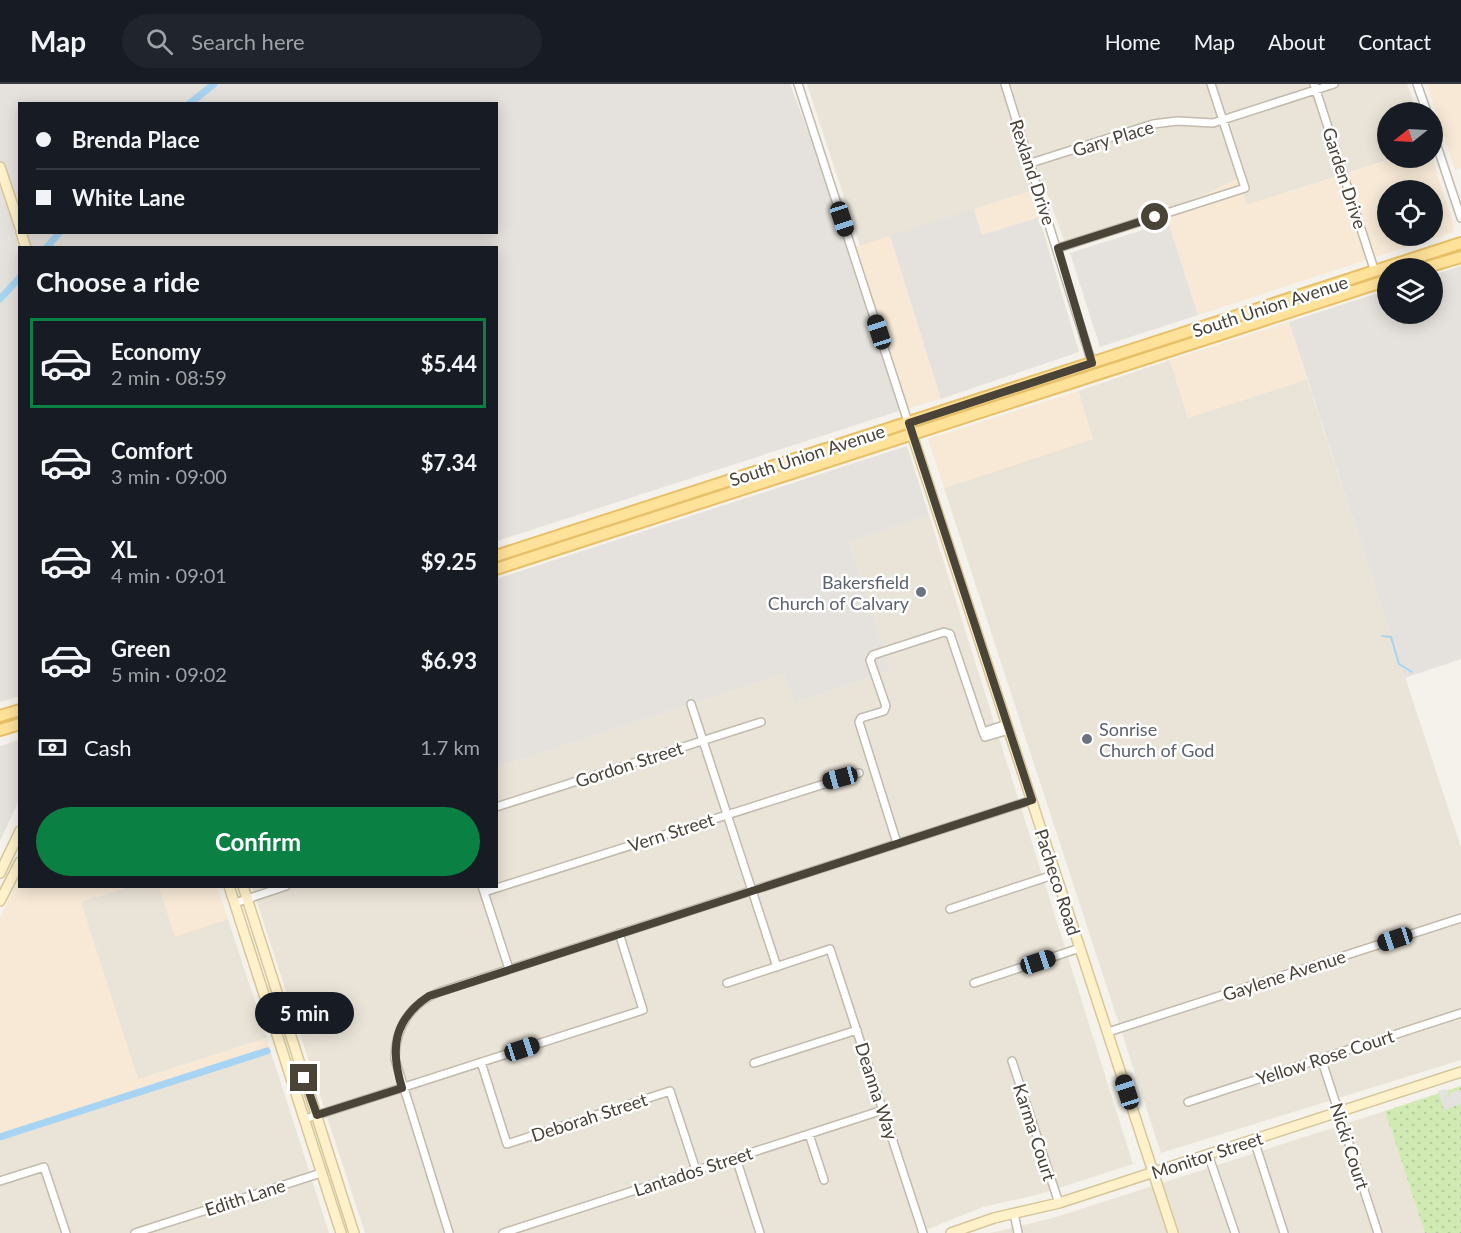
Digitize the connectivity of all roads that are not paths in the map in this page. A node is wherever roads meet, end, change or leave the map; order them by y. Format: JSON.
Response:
{"nodes":[{"id":1,"x":798,"y":84,"type":"edge"},
{"id":2,"x":1005,"y":84,"type":"edge"},
{"id":3,"x":1211,"y":84,"type":"edge"},
{"id":4,"x":1334,"y":84,"type":"edge"},
{"id":5,"x":1417,"y":84,"type":"edge"},
{"id":6,"x":1315,"y":87,"type":"edge"},
{"id":7,"x":1423,"y":102,"type":"edge"},
{"id":8,"x":1223,"y":120,"type":"junction"},
{"id":9,"x":1031,"y":164,"type":"junction"},
{"id":10,"x":1443,"y":164,"type":"edge"},
{"id":11,"x":0,"y":167,"type":"edge"},
{"id":12,"x":1461,"y":218,"type":"edge"},
{"id":13,"x":18,"y":221,"type":"edge"},
{"id":14,"x":1461,"y":243,"type":"edge"},
{"id":15,"x":1058,"y":248,"type":"junction"},
{"id":16,"x":1461,"y":256,"type":"edge"},
{"id":17,"x":1443,"y":262,"type":"edge"},
{"id":18,"x":1375,"y":272,"type":"junction"},
{"id":19,"x":1377,"y":284,"type":"edge"},
{"id":20,"x":1305,"y":307,"type":"junction"},
{"id":21,"x":1164,"y":340,"type":"junction"},
{"id":22,"x":1092,"y":363,"type":"junction"},
{"id":23,"x":1092,"y":376,"type":"junction"},
{"id":24,"x":1021,"y":399,"type":"junction"},
{"id":25,"x":910,"y":428,"type":"junction"},
{"id":26,"x":629,"y":513,"type":"junction"},
{"id":27,"x":577,"y":543,"type":"junction"},
{"id":28,"x":528,"y":546,"type":"junction"},
{"id":29,"x":498,"y":555,"type":"edge"},
{"id":30,"x":498,"y":561,"type":"edge"},
{"id":31,"x":498,"y":567,"type":"edge"},
{"id":32,"x":691,"y":704,"type":"dead end"},
{"id":33,"x":18,"y":711,"type":"edge"},
{"id":34,"x":0,"y":716,"type":"edge"},
{"id":35,"x":761,"y":722,"type":"dead end"},
{"id":36,"x":18,"y":725,"type":"edge"},
{"id":37,"x":1008,"y":727,"type":"junction"},
{"id":38,"x":0,"y":730,"type":"edge"},
{"id":39,"x":703,"y":740,"type":"junction"},
{"id":40,"x":859,"y":773,"type":"dead end"},
{"id":41,"x":1032,"y":800,"type":"junction"},
{"id":42,"x":498,"y":806,"type":"edge"},
{"id":43,"x":727,"y":814,"type":"junction"},
{"id":44,"x":18,"y":835,"type":"edge"},
{"id":45,"x":897,"y":843,"type":"junction"},
{"id":46,"x":18,"y":866,"type":"edge"},
{"id":47,"x":0,"y":873,"type":"edge"},
{"id":48,"x":1056,"y":874,"type":"junction"},
{"id":49,"x":498,"y":884,"type":"edge"},
{"id":50,"x":230,"y":888,"type":"edge"},
{"id":51,"x":244,"y":888,"type":"edge"},
{"id":52,"x":280,"y":888,"type":"edge"},
{"id":53,"x":483,"y":889,"type":"edge"},
{"id":54,"x":752,"y":890,"type":"junction"},
{"id":55,"x":248,"y":899,"type":"junction"},
{"id":56,"x":0,"y":901,"type":"edge"},
{"id":57,"x":235,"y":903,"type":"junction"},
{"id":58,"x":950,"y":909,"type":"dead end"},
{"id":59,"x":1461,"y":918,"type":"edge"},
{"id":60,"x":619,"y":933,"type":"junction"},
{"id":61,"x":1080,"y":948,"type":"junction"},
{"id":62,"x":777,"y":967,"type":"junction"},
{"id":63,"x":509,"y":969,"type":"junction"},
{"id":64,"x":727,"y":983,"type":"dead end"},
{"id":65,"x":974,"y":983,"type":"dead end"},
{"id":66,"x":1461,"y":1013,"type":"edge"},
{"id":67,"x":857,"y":1030,"type":"junction"},
{"id":68,"x":1108,"y":1032,"type":"junction"},
{"id":69,"x":1321,"y":1058,"type":"junction"},
{"id":70,"x":1012,"y":1061,"type":"dead end"},
{"id":71,"x":481,"y":1062,"type":"junction"},
{"id":72,"x":754,"y":1063,"type":"dead end"},
{"id":73,"x":1461,"y":1072,"type":"edge"},
{"id":74,"x":402,"y":1088,"type":"junction"},
{"id":75,"x":1188,"y":1102,"type":"dead end"},
{"id":76,"x":883,"y":1110,"type":"junction"},
{"id":77,"x":1339,"y":1112,"type":"junction"},
{"id":78,"x":317,"y":1115,"type":"junction"},
{"id":79,"x":304,"y":1119,"type":"junction"},
{"id":80,"x":809,"y":1134,"type":"junction"},
{"id":81,"x":1254,"y":1140,"type":"junction"},
{"id":82,"x":1208,"y":1154,"type":"junction"},
{"id":83,"x":736,"y":1158,"type":"junction"},
{"id":84,"x":696,"y":1170,"type":"junction"},
{"id":85,"x":1153,"y":1172,"type":"junction"},
{"id":86,"x":321,"y":1173,"type":"junction"},
{"id":87,"x":824,"y":1180,"type":"dead end"},
{"id":88,"x":0,"y":1181,"type":"edge"},
{"id":89,"x":1059,"y":1203,"type":"junction"},
{"id":90,"x":1014,"y":1213,"type":"junction"},
{"id":91,"x":66,"y":1233,"type":"edge"},
{"id":92,"x":135,"y":1233,"type":"edge"},
{"id":93,"x":340,"y":1233,"type":"edge"},
{"id":94,"x":354,"y":1233,"type":"edge"},
{"id":95,"x":449,"y":1233,"type":"edge"},
{"id":96,"x":503,"y":1233,"type":"edge"},
{"id":97,"x":760,"y":1233,"type":"edge"},
{"id":98,"x":923,"y":1233,"type":"edge"},
{"id":99,"x":951,"y":1233,"type":"edge"},
{"id":100,"x":1018,"y":1233,"type":"edge"},
{"id":101,"x":1173,"y":1233,"type":"edge"},
{"id":102,"x":1235,"y":1233,"type":"edge"},
{"id":103,"x":1284,"y":1233,"type":"edge"},
{"id":104,"x":1378,"y":1233,"type":"edge"}],
"edges":[{"from":1,"to":25,"type":"street"},
{"from":2,"to":9,"type":"street","name":"Rexland Drive"},
{"from":3,"to":8,"type":"street"},
{"from":4,"to":6,"type":"street","name":"Gary Place"},
{"from":5,"to":7,"type":"street"},
{"from":6,"to":8,"type":"street","name":"Gary Place"},
{"from":6,"to":18,"type":"street","name":"Garden Drive"},
{"from":8,"to":9,"type":"street","name":"Gary Place"},
{"from":8,"to":15,"type":"street"},
{"from":9,"to":15,"type":"street","name":"Rexland Drive"},
{"from":10,"to":12,"type":"street"},
{"from":11,"to":13,"type":"street"},
{"from":14,"to":18,"type":"main road","name":"South Union Avenue"},
{"from":15,"to":22,"type":"street","name":"Rexland Drive"},
{"from":16,"to":17,"type":"main road"},
{"from":18,"to":20,"type":"main road"},
{"from":18,"to":21,"type":"main road","name":"South Union Avenue"},
{"from":19,"to":20,"type":"main road","name":"South Union Avenue"},
{"from":20,"to":23,"type":"main road","name":"South Union Avenue"},
{"from":21,"to":22,"type":"main road","name":"South Union Avenue"},
{"from":21,"to":23,"type":"main road"},
{"from":22,"to":24,"type":"main road"},
{"from":22,"to":25,"type":"main road","name":"South Union Avenue"},
{"from":23,"to":24,"type":"main road","name":"South Union Avenue"},
{"from":24,"to":25,"type":"main road","name":"South Union Avenue"},
{"from":25,"to":26,"type":"main road","name":"South Union Avenue"},
{"from":25,"to":27,"type":"main road","name":"South Union Avenue"},
{"from":25,"to":37,"type":"street","name":"Pacheco Road"},
{"from":26,"to":27,"type":"main road"},
{"from":26,"to":28,"type":"main road","name":"South Union Avenue"},
{"from":27,"to":31,"type":"main road","name":"South Union Avenue"},
{"from":28,"to":29,"type":"main road","name":"South Union Avenue"},
{"from":28,"to":30,"type":"main road"},
{"from":32,"to":39,"type":"street"},
{"from":33,"to":34,"type":"main road"},
{"from":35,"to":39,"type":"street","name":"Gordon Street"},
{"from":36,"to":38,"type":"main road"},
{"from":37,"to":41,"type":"street","name":"Pacheco Road"},
{"from":37,"to":45,"type":"street"},
{"from":39,"to":42,"type":"street","name":"Gordon Street"},
{"from":39,"to":43,"type":"street"},
{"from":40,"to":43,"type":"street","name":"Vern Street"},
{"from":41,"to":45,"type":"street"},
{"from":41,"to":48,"type":"street","name":"Pacheco Road"},
{"from":43,"to":49,"type":"street","name":"Vern Street"},
{"from":43,"to":54,"type":"street"},
{"from":44,"to":47,"type":"street"},
{"from":45,"to":54,"type":"street"},
{"from":46,"to":56,"type":"street"},
{"from":48,"to":58,"type":"street"},
{"from":48,"to":61,"type":"street","name":"Pacheco Road"},
{"from":50,"to":57,"type":"street"},
{"from":51,"to":55,"type":"street"},
{"from":52,"to":55,"type":"street"},
{"from":53,"to":63,"type":"street"},
{"from":54,"to":60,"type":"street"},
{"from":54,"to":62,"type":"street"},
{"from":55,"to":57,"type":"street"},
{"from":55,"to":78,"type":"street"},
{"from":57,"to":79,"type":"street"},
{"from":59,"to":68,"type":"street","name":"Gaylene Avenue"},
{"from":60,"to":63,"type":"street"},
{"from":60,"to":71,"type":"street"},
{"from":61,"to":65,"type":"street"},
{"from":61,"to":68,"type":"street","name":"Pacheco Road"},
{"from":62,"to":64,"type":"street"},
{"from":62,"to":67,"type":"street","name":"Deanna Way"},
{"from":63,"to":74,"type":"street"},
{"from":66,"to":69,"type":"street","name":"Yellow Rose Court"},
{"from":67,"to":72,"type":"street"},
{"from":67,"to":76,"type":"street","name":"Deanna Way"},
{"from":68,"to":85,"type":"street","name":"Pacheco Road"},
{"from":69,"to":75,"type":"street","name":"Yellow Rose Court"},
{"from":69,"to":77,"type":"street","name":"Nicki Court"},
{"from":70,"to":89,"type":"street","name":"Karma Court"},
{"from":71,"to":74,"type":"street"},
{"from":71,"to":84,"type":"street","name":"Deborah Street"},
{"from":73,"to":77,"type":"street","name":"Monitor Street"},
{"from":74,"to":78,"type":"street"},
{"from":74,"to":95,"type":"street"},
{"from":76,"to":80,"type":"street","name":"Lantados Street"},
{"from":76,"to":98,"type":"street","name":"Deanna Way"},
{"from":77,"to":81,"type":"street","name":"Monitor Street"},
{"from":77,"to":104,"type":"street","name":"Nicki Court"},
{"from":78,"to":79,"type":"street"},
{"from":78,"to":94,"type":"street"},
{"from":79,"to":86,"type":"street"},
{"from":80,"to":83,"type":"street","name":"Lantados Street"},
{"from":80,"to":87,"type":"street"},
{"from":81,"to":82,"type":"street","name":"Monitor Street"},
{"from":81,"to":103,"type":"street"},
{"from":82,"to":85,"type":"street","name":"Monitor Street"},
{"from":82,"to":102,"type":"street"},
{"from":83,"to":84,"type":"street","name":"Lantados Street"},
{"from":83,"to":97,"type":"street"},
{"from":84,"to":96,"type":"street","name":"Lantados Street"},
{"from":85,"to":89,"type":"street","name":"Monitor Street"},
{"from":85,"to":101,"type":"street","name":"Pacheco Road"},
{"from":86,"to":92,"type":"street","name":"Edith Lane"},
{"from":86,"to":93,"type":"street"},
{"from":88,"to":91,"type":"street"},
{"from":89,"to":90,"type":"street","name":"Monitor Street"},
{"from":90,"to":99,"type":"street","name":"Monitor Street"},
{"from":90,"to":100,"type":"street"}]}
